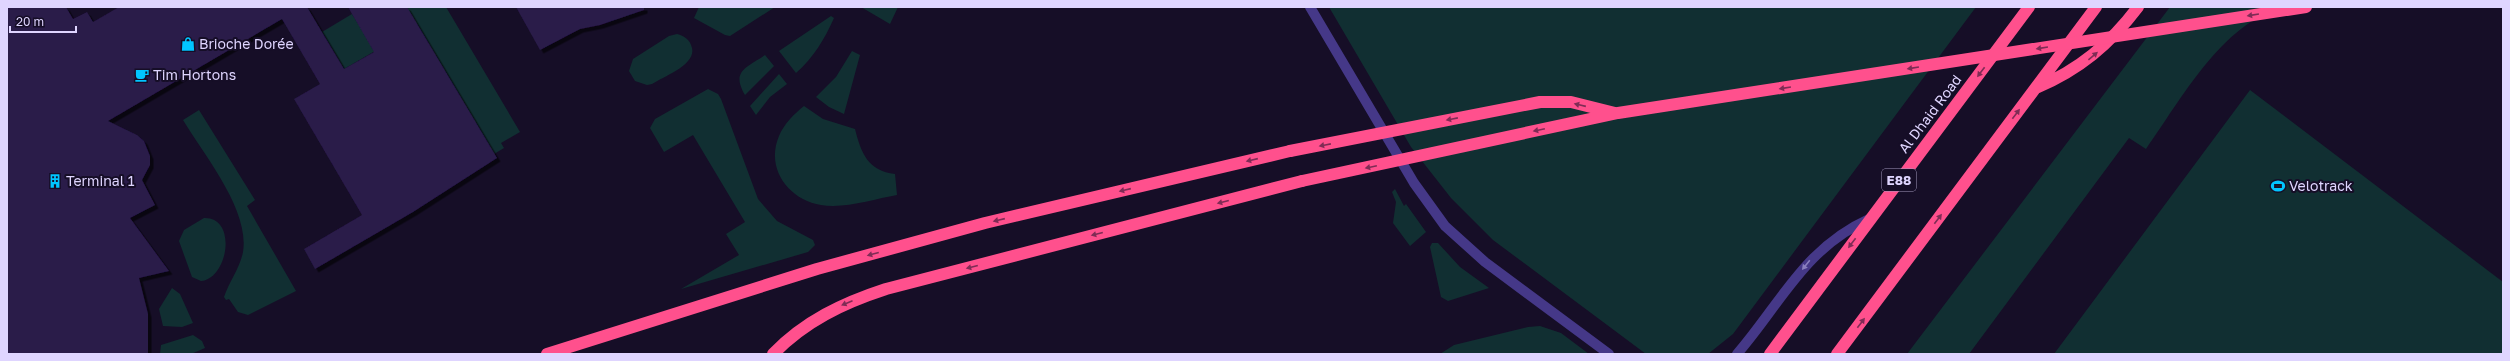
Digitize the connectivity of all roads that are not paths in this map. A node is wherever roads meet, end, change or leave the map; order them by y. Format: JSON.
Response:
{"nodes":[{"id":1,"x":1310,"y":7,"type":"edge"},
{"id":2,"x":2029,"y":7,"type":"edge"},
{"id":3,"x":2096,"y":7,"type":"edge"},
{"id":4,"x":2138,"y":7,"type":"edge"},
{"id":5,"x":2306,"y":7,"type":"edge"},
{"id":6,"x":2035,"y":89,"type":"junction"},
{"id":7,"x":1618,"y":113,"type":"junction"},
{"id":8,"x":1871,"y":218,"type":"junction"},
{"id":9,"x":547,"y":354,"type":"edge"},
{"id":10,"x":773,"y":354,"type":"edge"},
{"id":11,"x":1609,"y":354,"type":"edge"},
{"id":12,"x":1737,"y":354,"type":"edge"},
{"id":13,"x":1770,"y":354,"type":"edge"},
{"id":14,"x":1837,"y":354,"type":"edge"}],
"edges":[{"from":1,"to":11,"type":"street"},
{"from":2,"to":8,"type":"highway","name":"Al Dhaid Road","number":"E88","one_way":true},
{"from":3,"to":6,"type":"highway"},
{"from":6,"to":4,"type":"highway","one_way":true},
{"from":5,"to":7,"type":"highway","one_way":true,"bridge":true},
{"from":14,"to":6,"type":"highway","one_way":true},
{"from":7,"to":9,"type":"highway","one_way":true,"bridge":true},
{"from":7,"to":10,"type":"highway","one_way":true,"bridge":true},
{"from":8,"to":12,"type":"street","one_way":true},
{"from":8,"to":13,"type":"highway","name":"Al Dhaid Road","number":"E88","one_way":true}]}
